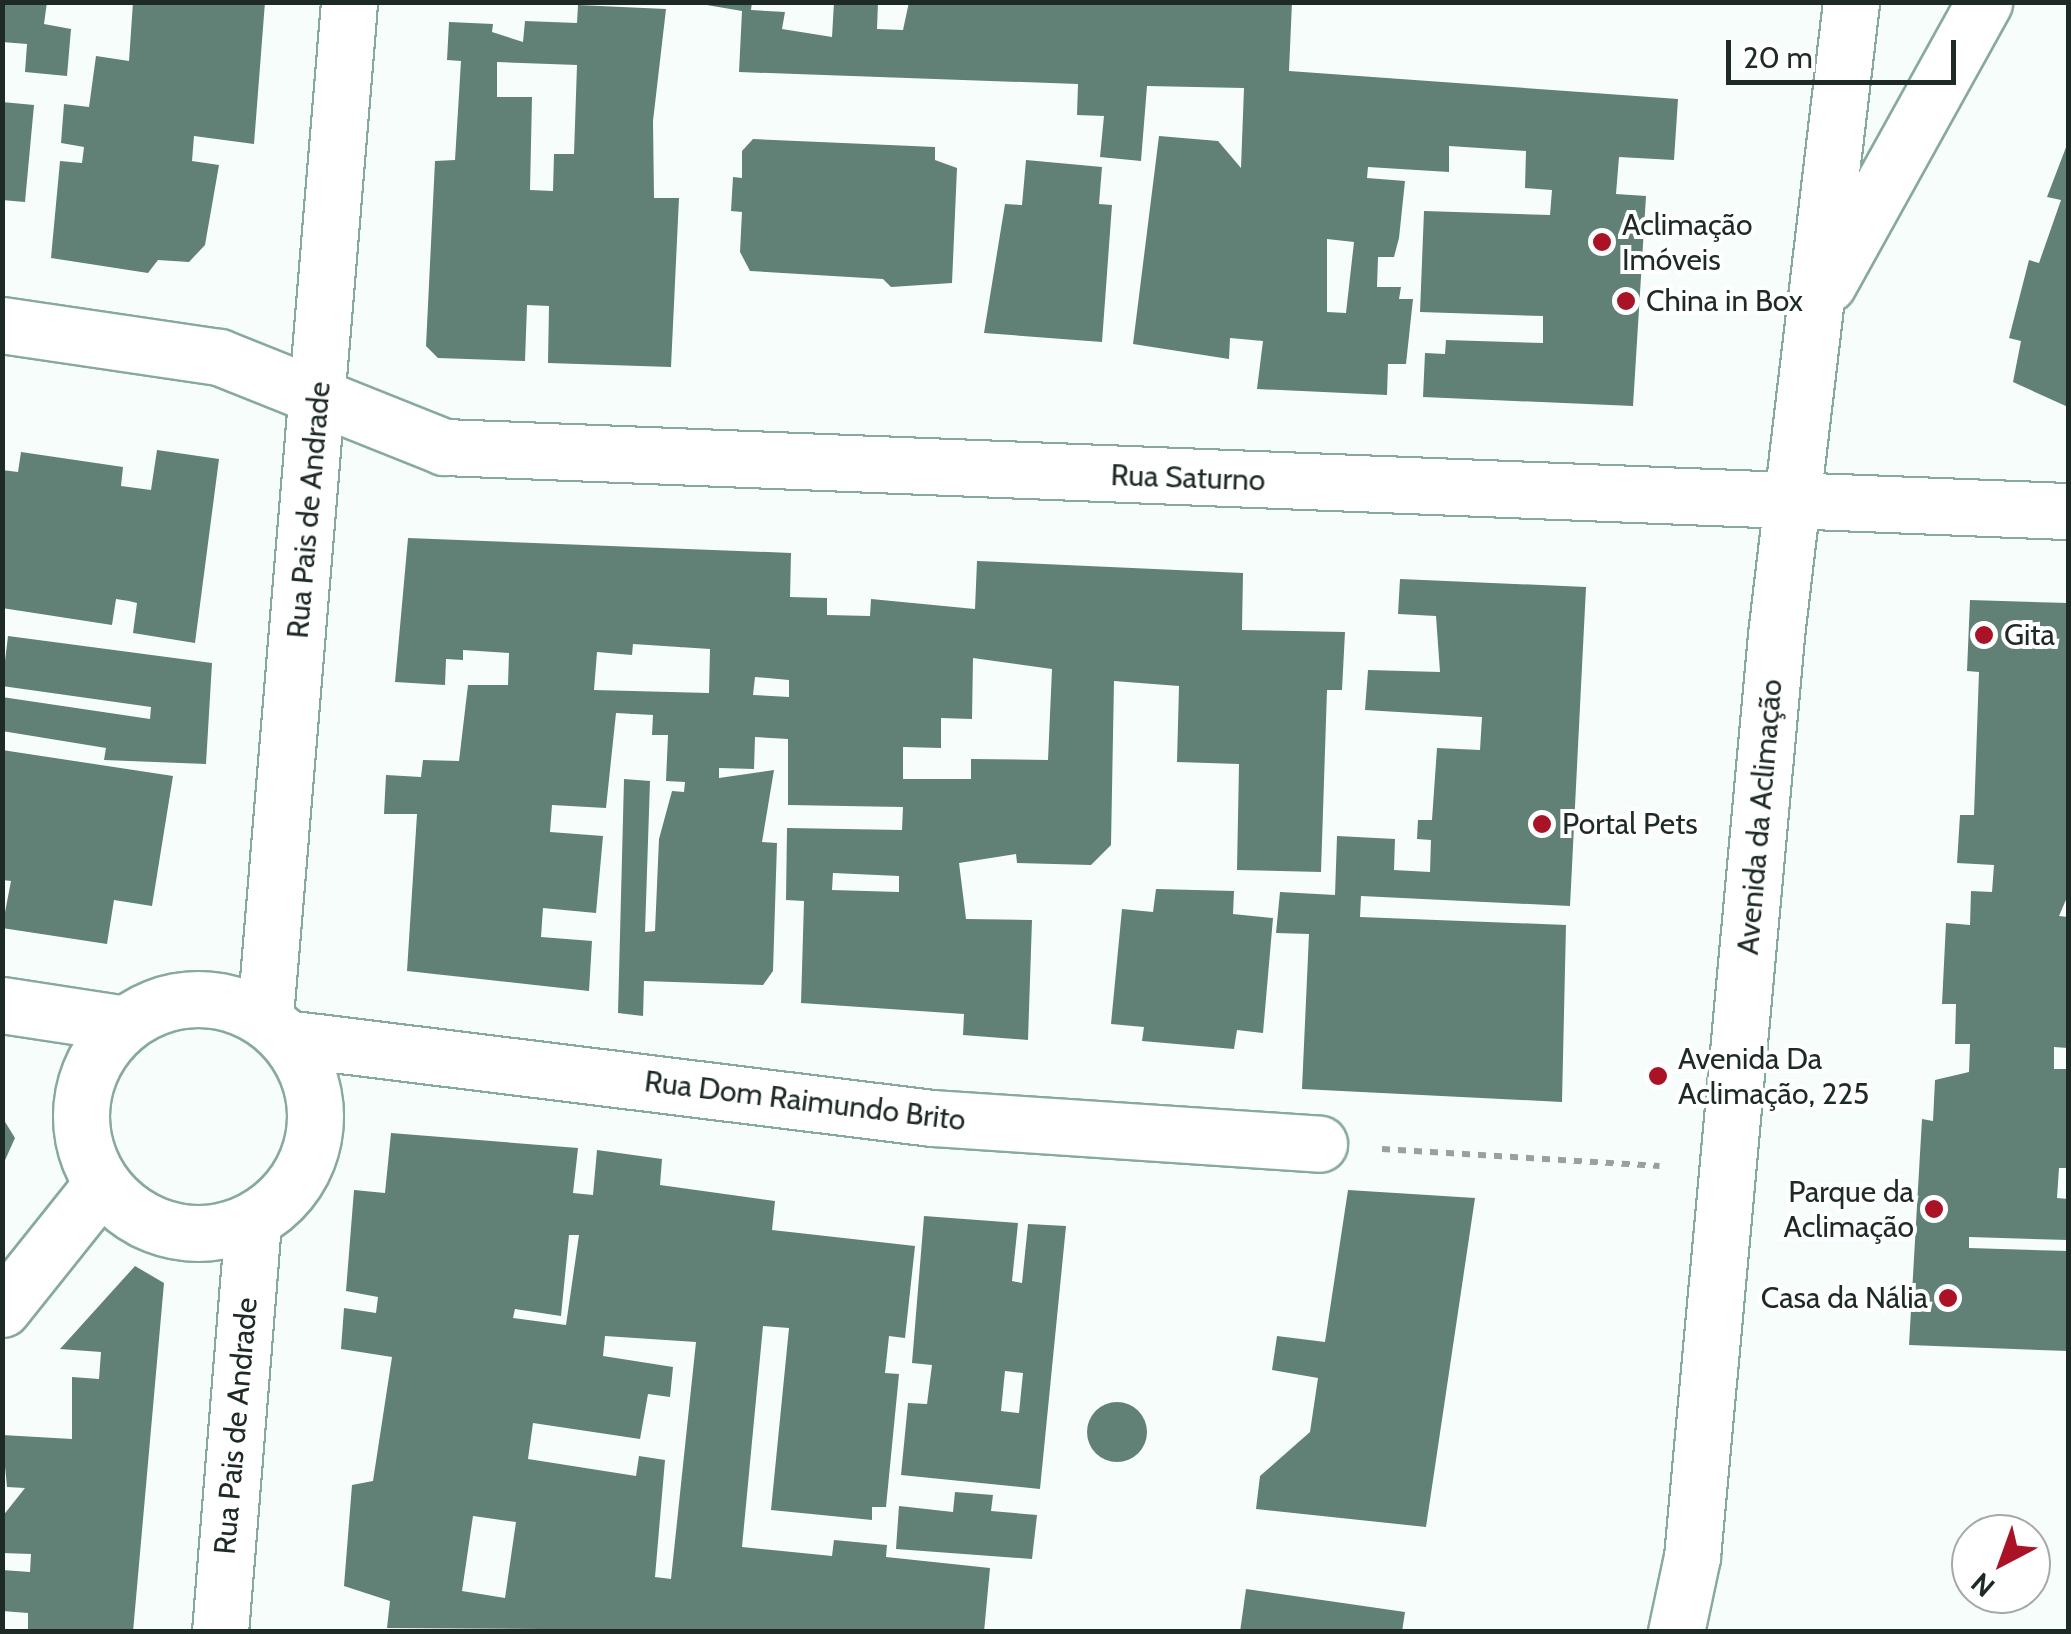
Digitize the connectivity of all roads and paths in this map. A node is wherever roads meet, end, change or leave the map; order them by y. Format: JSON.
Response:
{"nodes":[{"id":1,"x":349,"y":2,"type":"edge"},
{"id":2,"x":1852,"y":2,"type":"edge"},
{"id":3,"x":1984,"y":2,"type":"edge"},
{"id":4,"x":1814,"y":308,"type":"junction"},
{"id":5,"x":2,"y":326,"type":"edge"},
{"id":6,"x":320,"y":392,"type":"junction"},
{"id":7,"x":1796,"y":499,"type":"junction"},
{"id":8,"x":2068,"y":511,"type":"edge"},
{"id":9,"x":2,"y":1005,"type":"edge"},
{"id":10,"x":126,"y":1024,"type":"junction"},
{"id":11,"x":279,"y":1028,"type":"junction"},
{"id":12,"x":1319,"y":1144,"type":"joint"},
{"id":13,"x":1730,"y":1171,"type":"junction"},
{"id":14,"x":102,"y":1185,"type":"junction"},
{"id":15,"x":253,"y":1220,"type":"junction"},
{"id":16,"x":2,"y":1309,"type":"edge"},
{"id":17,"x":220,"y":1632,"type":"edge"},
{"id":18,"x":1676,"y":1632,"type":"edge"}],
"edges":[{"from":1,"to":6,"type":"street","name":"Rua Pais de Andrade"},
{"from":2,"to":4,"type":"street","name":"Avenida da Aclimação"},
{"from":3,"to":4,"type":"street"},
{"from":4,"to":7,"type":"street","name":"Avenida da Aclimação"},
{"from":5,"to":6,"type":"street","name":"Rua Saturno"},
{"from":6,"to":7,"type":"street","name":"Rua Saturno"},
{"from":6,"to":11,"type":"street","name":"Rua Pais de Andrade"},
{"from":7,"to":8,"type":"street","name":"Rua Saturno"},
{"from":7,"to":13,"type":"street","name":"Avenida da Aclimação"},
{"from":9,"to":10,"type":"street"},
{"from":10,"to":11,"type":"street"},
{"from":10,"to":14,"type":"street"},
{"from":11,"to":12,"type":"street","name":"Rua Dom Raimundo Brito"},
{"from":11,"to":15,"type":"street"},
{"from":12,"to":13,"type":"path"},
{"from":13,"to":18,"type":"street","name":"Avenida da Aclimação"},
{"from":14,"to":15,"type":"street"},
{"from":14,"to":16,"type":"street"},
{"from":15,"to":17,"type":"street","name":"Rua Pais de Andrade"}]}
